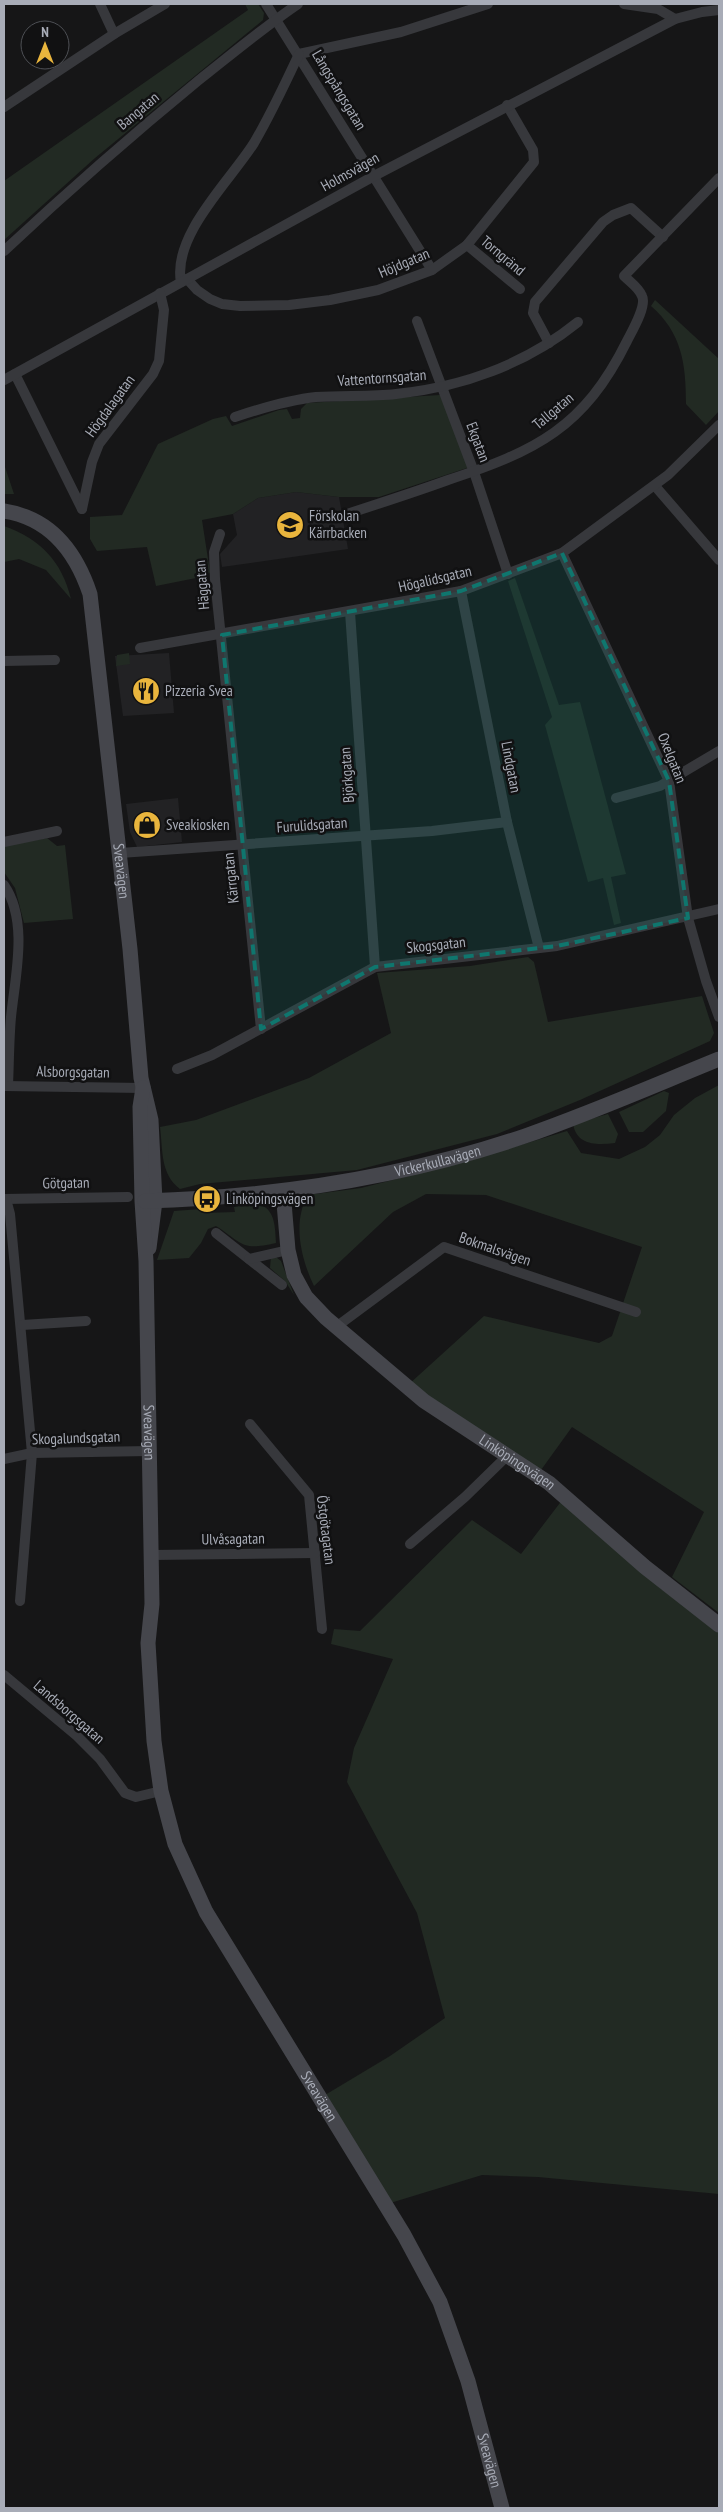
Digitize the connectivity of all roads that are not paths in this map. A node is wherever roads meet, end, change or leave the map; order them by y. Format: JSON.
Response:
{"nodes":[{"id":1,"x":100,"y":4,"type":"edge"},
{"id":2,"x":164,"y":4,"type":"edge"},
{"id":3,"x":266,"y":4,"type":"edge"},
{"id":4,"x":298,"y":4,"type":"edge"},
{"id":5,"x":488,"y":4,"type":"edge"},
{"id":6,"x":624,"y":4,"type":"edge"},
{"id":7,"x":719,"y":10,"type":"edge"},
{"id":8,"x":276,"y":19,"type":"junction"},
{"id":9,"x":675,"y":19,"type":"junction"},
{"id":10,"x":114,"y":34,"type":"junction"},
{"id":11,"x":299,"y":54,"type":"junction"},
{"id":12,"x":506,"y":105,"type":"junction"},
{"id":13,"x":4,"y":107,"type":"edge"},
{"id":14,"x":374,"y":176,"type":"junction"},
{"id":15,"x":719,"y":178,"type":"edge"},
{"id":16,"x":663,"y":237,"type":"junction"},
{"id":17,"x":467,"y":245,"type":"junction"},
{"id":18,"x":4,"y":251,"type":"edge"},
{"id":19,"x":432,"y":270,"type":"junction"},
{"id":20,"x":184,"y":280,"type":"junction"},
{"id":21,"x":520,"y":289,"type":"dead end"},
{"id":22,"x":160,"y":293,"type":"junction"},
{"id":23,"x":417,"y":322,"type":"dead end"},
{"id":24,"x":578,"y":322,"type":"dead end"},
{"id":25,"x":548,"y":343,"type":"junction"},
{"id":26,"x":15,"y":374,"type":"junction"},
{"id":27,"x":4,"y":380,"type":"edge"},
{"id":28,"x":442,"y":388,"type":"junction"},
{"id":29,"x":235,"y":418,"type":"dead end"},
{"id":30,"x":719,"y":425,"type":"edge"},
{"id":31,"x":474,"y":472,"type":"junction"},
{"id":32,"x":655,"y":486,"type":"junction"},
{"id":33,"x":4,"y":511,"type":"edge"},
{"id":34,"x":348,"y":514,"type":"dead end"},
{"id":35,"x":4,"y":520,"type":"edge"},
{"id":36,"x":220,"y":534,"type":"dead end"},
{"id":37,"x":562,"y":554,"type":"junction"},
{"id":38,"x":719,"y":560,"type":"edge"},
{"id":39,"x":508,"y":574,"type":"junction"},
{"id":40,"x":461,"y":591,"type":"junction"},
{"id":41,"x":350,"y":612,"type":"junction"},
{"id":42,"x":222,"y":634,"type":"junction"},
{"id":43,"x":140,"y":648,"type":"dead end"},
{"id":44,"x":97,"y":654,"type":"junction"},
{"id":45,"x":55,"y":660,"type":"dead end"},
{"id":46,"x":4,"y":661,"type":"edge"},
{"id":47,"x":719,"y":751,"type":"edge"},
{"id":48,"x":669,"y":781,"type":"junction"},
{"id":49,"x":616,"y":798,"type":"dead end"},
{"id":50,"x":506,"y":822,"type":"junction"},
{"id":51,"x":57,"y":831,"type":"dead end"},
{"id":52,"x":366,"y":836,"type":"junction"},
{"id":53,"x":4,"y":842,"type":"edge"},
{"id":54,"x":243,"y":844,"type":"junction"},
{"id":55,"x":120,"y":853,"type":"junction"},
{"id":56,"x":4,"y":885,"type":"edge"},
{"id":57,"x":719,"y":909,"type":"edge"},
{"id":58,"x":688,"y":918,"type":"junction"},
{"id":59,"x":538,"y":948,"type":"junction"},
{"id":60,"x":375,"y":967,"type":"junction"},
{"id":61,"x":719,"y":1017,"type":"edge"},
{"id":62,"x":261,"y":1029,"type":"junction"},
{"id":63,"x":719,"y":1059,"type":"edge"},
{"id":64,"x":177,"y":1069,"type":"dead end"},
{"id":65,"x":6,"y":1086,"type":"edge"},
{"id":66,"x":143,"y":1088,"type":"junction"},
{"id":67,"x":283,"y":1191,"type":"junction"},
{"id":68,"x":5,"y":1199,"type":"edge"},
{"id":69,"x":142,"y":1200,"type":"junction"},
{"id":70,"x":216,"y":1234,"type":"dead end"},
{"id":71,"x":288,"y":1250,"type":"junction"},
{"id":72,"x":249,"y":1259,"type":"junction"},
{"id":73,"x":282,"y":1285,"type":"dead end"},
{"id":74,"x":636,"y":1312,"type":"dead end"},
{"id":75,"x":86,"y":1321,"type":"dead end"},
{"id":76,"x":22,"y":1325,"type":"junction"},
{"id":77,"x":336,"y":1327,"type":"junction"},
{"id":78,"x":250,"y":1424,"type":"dead end"},
{"id":79,"x":149,"y":1451,"type":"junction"},
{"id":80,"x":32,"y":1453,"type":"junction"},
{"id":81,"x":507,"y":1456,"type":"junction"},
{"id":82,"x":4,"y":1459,"type":"edge"},
{"id":83,"x":410,"y":1544,"type":"dead end"},
{"id":84,"x":315,"y":1553,"type":"junction"},
{"id":85,"x":151,"y":1555,"type":"junction"},
{"id":86,"x":20,"y":1601,"type":"dead end"},
{"id":87,"x":719,"y":1625,"type":"edge"},
{"id":88,"x":322,"y":1629,"type":"dead end"},
{"id":89,"x":4,"y":1675,"type":"edge"},
{"id":90,"x":160,"y":1791,"type":"junction"},
{"id":91,"x":502,"y":2508,"type":"edge"}],
"edges":[{"from":1,"to":10,"type":"street"},
{"from":2,"to":10,"type":"street"},
{"from":3,"to":8,"type":"street","name":"Långspångsgatan"},
{"from":4,"to":8,"type":"street","name":"Bangatan"},
{"from":5,"to":11,"type":"street"},
{"from":6,"to":9,"type":"street"},
{"from":7,"to":9,"type":"street","name":"Holmsvägen"},
{"from":8,"to":11,"type":"street","name":"Långspångsgatan"},
{"from":8,"to":18,"type":"street","name":"Bangatan"},
{"from":9,"to":12,"type":"street","name":"Holmsvägen"},
{"from":10,"to":13,"type":"street"},
{"from":11,"to":14,"type":"street","name":"Långspångsgatan"},
{"from":11,"to":20,"type":"street"},
{"from":12,"to":14,"type":"street","name":"Holmsvägen"},
{"from":12,"to":17,"type":"street","name":"Höjdgatan"},
{"from":14,"to":19,"type":"street","name":"Långspångsgatan"},
{"from":14,"to":20,"type":"street","name":"Holmsvägen"},
{"from":15,"to":16,"type":"street"},
{"from":16,"to":25,"type":"street"},
{"from":16,"to":31,"type":"street","name":"Tallgatan"},
{"from":17,"to":19,"type":"street","name":"Höjdgatan"},
{"from":17,"to":21,"type":"street","name":"Torngränd"},
{"from":19,"to":20,"type":"street","name":"Höjdgatan"},
{"from":20,"to":22,"type":"street","name":"Holmsvägen"},
{"from":22,"to":26,"type":"street","name":"Holmsvägen"},
{"from":22,"to":26,"type":"street","name":"Högdalagatan"},
{"from":23,"to":28,"type":"street","name":"Ekgatan"},
{"from":24,"to":25,"type":"street","name":"Vattentornsgatan"},
{"from":25,"to":28,"type":"street","name":"Vattentornsgatan"},
{"from":26,"to":27,"type":"street","name":"Holmsvägen"},
{"from":28,"to":29,"type":"street","name":"Vattentornsgatan"},
{"from":28,"to":31,"type":"street","name":"Ekgatan"},
{"from":30,"to":32,"type":"street","name":"Högalidsgatan"},
{"from":31,"to":34,"type":"street","name":"Tallgatan"},
{"from":31,"to":39,"type":"street","name":"Ekgatan"},
{"from":32,"to":37,"type":"street","name":"Högalidsgatan"},
{"from":32,"to":38,"type":"street"},
{"from":33,"to":44,"type":"main road","name":"Sveavägen"},
{"from":35,"to":44,"type":"main road","name":"Sveavägen"},
{"from":36,"to":42,"type":"street","name":"Häggatan"},
{"from":37,"to":39,"type":"street","name":"Högalidsgatan"},
{"from":37,"to":48,"type":"street","name":"Oxelgatan"},
{"from":39,"to":40,"type":"street","name":"Högalidsgatan"},
{"from":40,"to":41,"type":"street","name":"Högalidsgatan"},
{"from":40,"to":50,"type":"street","name":"Lindgatan"},
{"from":41,"to":42,"type":"street","name":"Högalidsgatan"},
{"from":41,"to":52,"type":"street","name":"Björkgatan"},
{"from":42,"to":43,"type":"street","name":"Högalidsgatan"},
{"from":42,"to":54,"type":"street","name":"Kärrgatan"},
{"from":44,"to":55,"type":"main road","name":"Sveavägen"},
{"from":45,"to":46,"type":"street"},
{"from":47,"to":48,"type":"street"},
{"from":48,"to":49,"type":"street"},
{"from":48,"to":58,"type":"street","name":"Oxelgatan"},
{"from":50,"to":52,"type":"street","name":"Furulidsgatan"},
{"from":50,"to":59,"type":"street","name":"Lindgatan"},
{"from":51,"to":53,"type":"street"},
{"from":52,"to":54,"type":"street","name":"Furulidsgatan"},
{"from":52,"to":60,"type":"street","name":"Björkgatan"},
{"from":54,"to":55,"type":"street","name":"Furulidsgatan"},
{"from":54,"to":62,"type":"street","name":"Kärrgatan"},
{"from":55,"to":66,"type":"main road","name":"Sveavägen"},
{"from":56,"to":65,"type":"street"},
{"from":57,"to":58,"type":"street","name":"Skogsgatan"},
{"from":58,"to":59,"type":"street","name":"Skogsgatan"},
{"from":58,"to":61,"type":"street","name":"Oxelgatan"},
{"from":59,"to":60,"type":"street","name":"Skogsgatan"},
{"from":60,"to":62,"type":"street","name":"Skogsgatan"},
{"from":62,"to":64,"type":"street","name":"Skogsgatan"},
{"from":63,"to":67,"type":"main road","name":"Vickerkullavägen"},
{"from":65,"to":66,"type":"street","name":"Alsborgsgatan"},
{"from":66,"to":69,"type":"main road","name":"Sveavägen"},
{"from":67,"to":69,"type":"main road","name":"Vickerkullavägen"},
{"from":67,"to":71,"type":"main road","name":"Linköpingsvägen"},
{"from":68,"to":69,"type":"street","name":"Götgatan"},
{"from":68,"to":76,"type":"street"},
{"from":69,"to":79,"type":"main road","name":"Sveavägen"},
{"from":70,"to":72,"type":"street"},
{"from":71,"to":72,"type":"street"},
{"from":71,"to":77,"type":"main road","name":"Linköpingsvägen"},
{"from":72,"to":73,"type":"street"},
{"from":74,"to":77,"type":"street","name":"Bokmalsvägen"},
{"from":75,"to":76,"type":"street"},
{"from":76,"to":80,"type":"street"},
{"from":77,"to":81,"type":"main road","name":"Linköpingsvägen"},
{"from":78,"to":84,"type":"street","name":"Östgötagatan"},
{"from":79,"to":80,"type":"street","name":"Skogalundsgatan"},
{"from":79,"to":85,"type":"main road","name":"Sveavägen"},
{"from":80,"to":82,"type":"street","name":"Skogalundsgatan"},
{"from":80,"to":86,"type":"street"},
{"from":81,"to":83,"type":"street"},
{"from":81,"to":87,"type":"main road","name":"Linköpingsvägen"},
{"from":84,"to":85,"type":"street","name":"Ulvåsagatan"},
{"from":84,"to":88,"type":"street","name":"Östgötagatan"},
{"from":85,"to":90,"type":"main road","name":"Sveavägen"},
{"from":89,"to":90,"type":"street","name":"Landsborgsgatan"},
{"from":90,"to":91,"type":"main road","name":"Sveavägen"}]}
